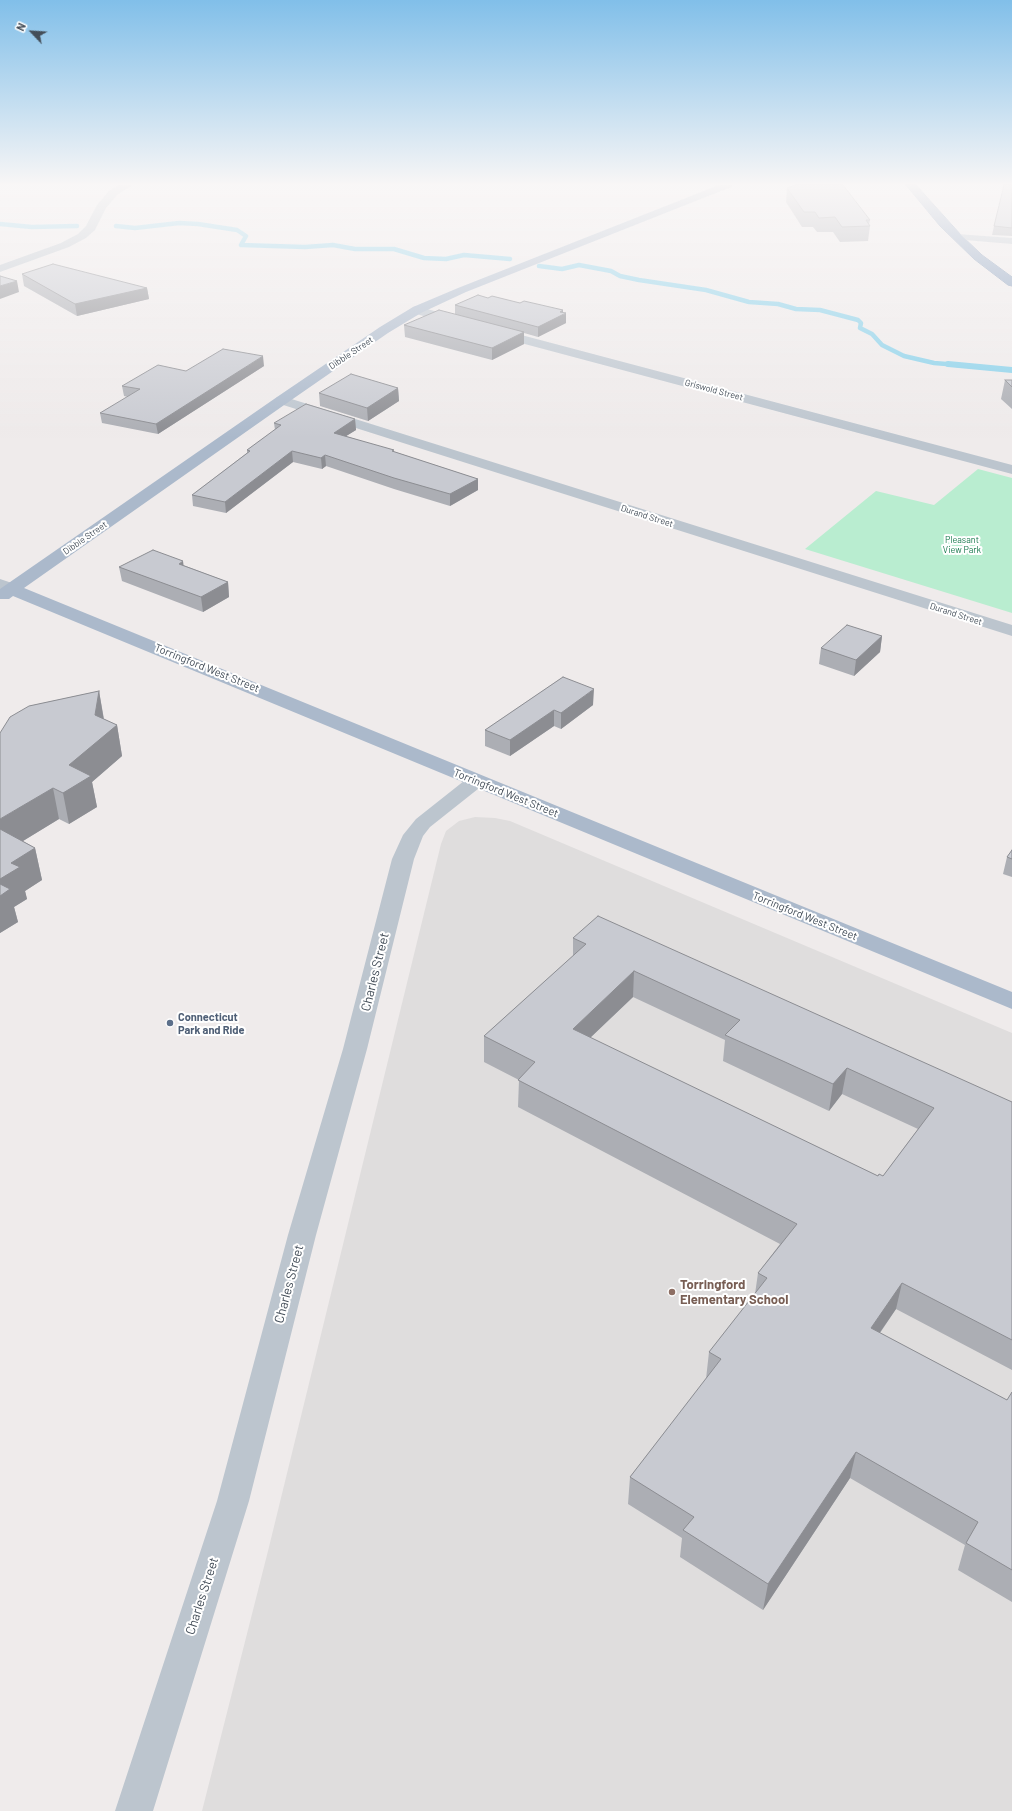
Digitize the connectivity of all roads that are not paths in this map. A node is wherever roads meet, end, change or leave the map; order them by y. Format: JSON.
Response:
{"nodes":[{"id":1,"x":514,"y":270,"type":"edge"},
{"id":2,"x":994,"y":270,"type":"edge"},
{"id":3,"x":1012,"y":283,"type":"edge"},
{"id":4,"x":417,"y":310,"type":"junction"},
{"id":5,"x":470,"y":325,"type":"edge"},
{"id":6,"x":485,"y":329,"type":"edge"},
{"id":7,"x":282,"y":400,"type":"junction"},
{"id":8,"x":1012,"y":470,"type":"edge"},
{"id":9,"x":4,"y":590,"type":"edge"},
{"id":10,"x":1012,"y":631,"type":"edge"},
{"id":11,"x":476,"y":781,"type":"junction"},
{"id":12,"x":1012,"y":1001,"type":"edge"},
{"id":13,"x":134,"y":1811,"type":"edge"}],
"edges":[{"from":1,"to":4,"type":"main road","name":"Dibble Street"},
{"from":2,"to":3,"type":"highway"},
{"from":4,"to":5,"type":"street"},
{"from":4,"to":7,"type":"main road","name":"Dibble Street"},
{"from":6,"to":8,"type":"street","name":"Griswold Street"},
{"from":7,"to":9,"type":"main road","name":"Dibble Street"},
{"from":7,"to":10,"type":"street","name":"Durand Street"},
{"from":9,"to":11,"type":"main road","name":"Torringford West Street"},
{"from":11,"to":12,"type":"main road","name":"Torringford West Street"},
{"from":11,"to":13,"type":"street","name":"Charles Street"}]}
